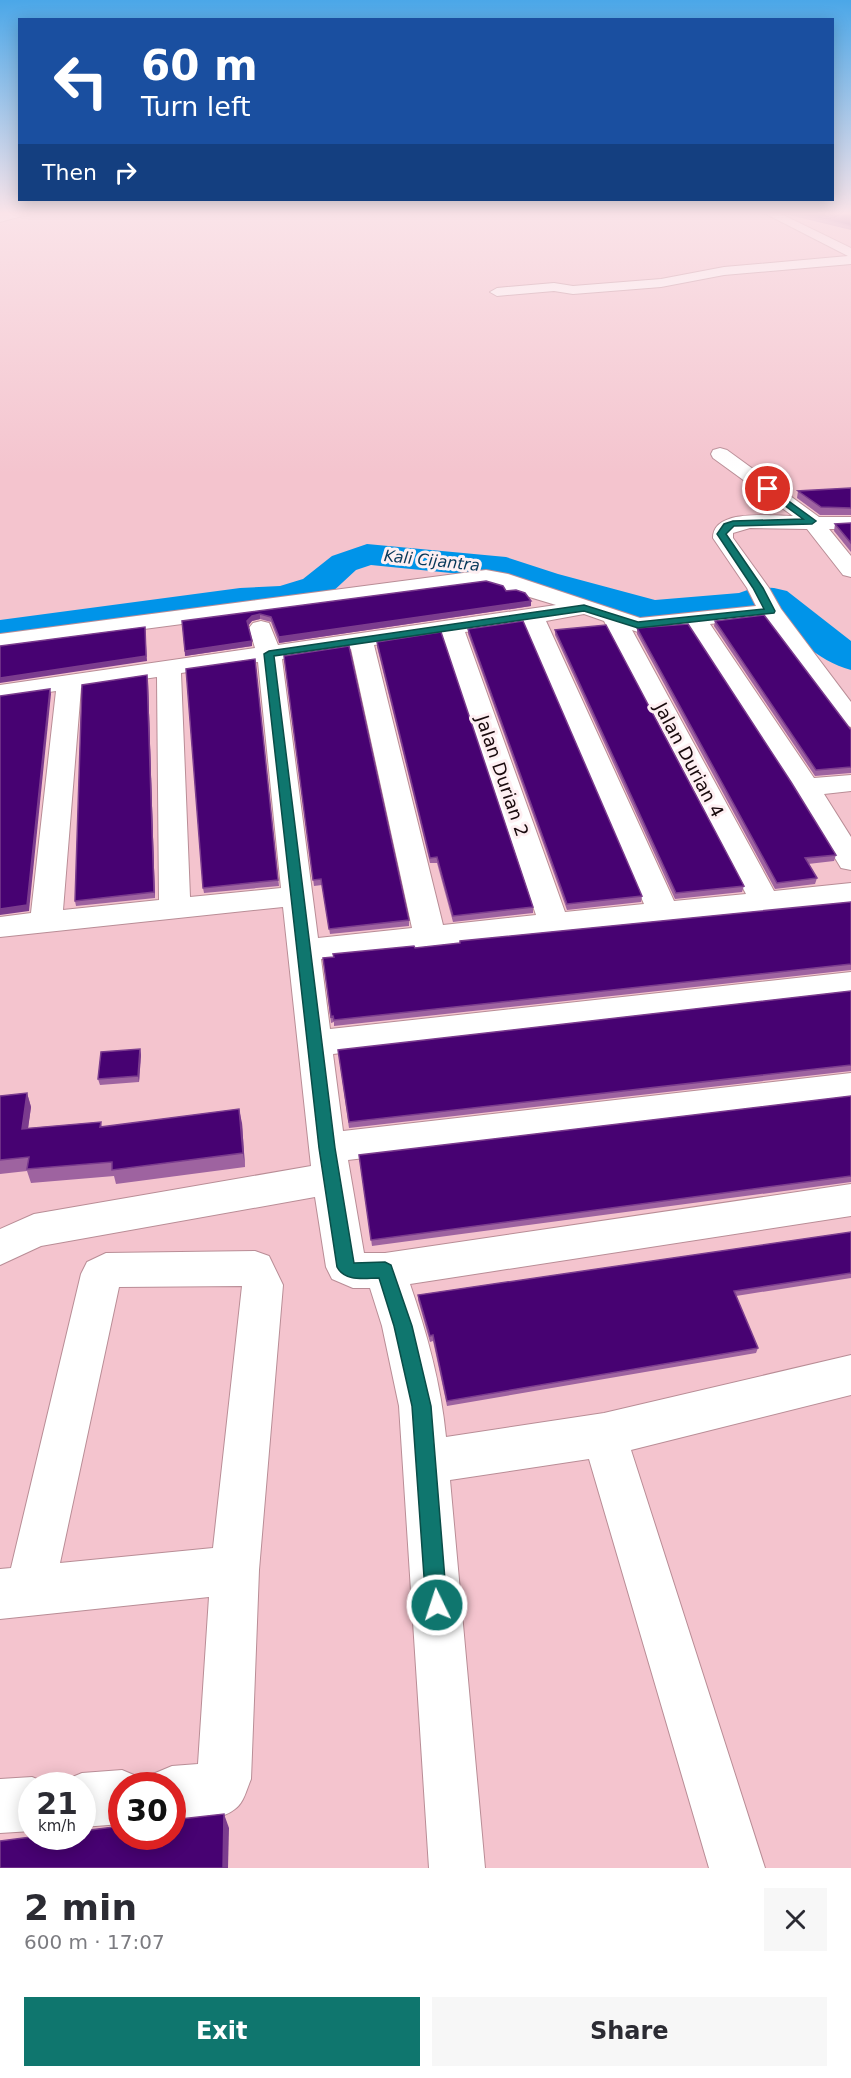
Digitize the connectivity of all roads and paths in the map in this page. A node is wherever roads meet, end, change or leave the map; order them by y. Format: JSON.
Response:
{"nodes":[{"id":1,"x":720,"y":454,"type":"dead end"},
{"id":2,"x":812,"y":521,"type":"junction"},
{"id":3,"x":851,"y":523,"type":"edge"},
{"id":4,"x":851,"y":570,"type":"edge"},
{"id":5,"x":765,"y":601,"type":"junction"},
{"id":6,"x":584,"y":608,"type":"junction"},
{"id":7,"x":532,"y":616,"type":"junction"},
{"id":8,"x":613,"y":617,"type":"junction"},
{"id":9,"x":694,"y":618,"type":"junction"},
{"id":10,"x":451,"y":627,"type":"junction"},
{"id":11,"x":0,"y":640,"type":"edge"},
{"id":12,"x":361,"y":640,"type":"junction"},
{"id":13,"x":265,"y":641,"type":"junction"},
{"id":14,"x":169,"y":668,"type":"junction"},
{"id":15,"x":69,"y":682,"type":"junction"},
{"id":16,"x":0,"y":692,"type":"edge"},
{"id":17,"x":851,"y":719,"type":"edge"},
{"id":18,"x":851,"y":783,"type":"edge"},
{"id":19,"x":806,"y":787,"type":"junction"},
{"id":20,"x":851,"y":861,"type":"edge"},
{"id":21,"x":851,"y":892,"type":"edge"},
{"id":22,"x":297,"y":896,"type":"junction"},
{"id":23,"x":765,"y":902,"type":"junction"},
{"id":24,"x":175,"y":909,"type":"junction"},
{"id":25,"x":663,"y":912,"type":"junction"},
{"id":26,"x":46,"y":922,"type":"junction"},
{"id":27,"x":554,"y":924,"type":"junction"},
{"id":28,"x":0,"y":927,"type":"edge"},
{"id":29,"x":430,"y":937,"type":"junction"},
{"id":30,"x":304,"y":950,"type":"junction"},
{"id":31,"x":851,"y":983,"type":"edge"},
{"id":32,"x":315,"y":1043,"type":"junction"},
{"id":33,"x":851,"y":1086,"type":"edge"},
{"id":34,"x":330,"y":1163,"type":"junction"},
{"id":35,"x":851,"y":1200,"type":"edge"},
{"id":36,"x":0,"y":1248,"type":"edge"},
{"id":37,"x":385,"y":1270,"type":"junction"},
{"id":38,"x":851,"y":1375,"type":"edge"},
{"id":39,"x":604,"y":1435,"type":"junction"},
{"id":40,"x":426,"y":1462,"type":"junction"},
{"id":41,"x":235,"y":1570,"type":"junction"},
{"id":42,"x":15,"y":1592,"type":"edge"},
{"id":43,"x":186,"y":1792,"type":"edge"},
{"id":44,"x":18,"y":1805,"type":"edge"},
{"id":45,"x":0,"y":1806,"type":"edge"},
{"id":46,"x":457,"y":1868,"type":"edge"},
{"id":47,"x":737,"y":1868,"type":"edge"}],
"edges":[{"from":1,"to":2,"type":"street"},
{"from":2,"to":3,"type":"street"},
{"from":2,"to":4,"type":"street"},
{"from":2,"to":5,"type":"street"},
{"from":5,"to":9,"type":"street"},
{"from":5,"to":17,"type":"street"},
{"from":6,"to":7,"type":"street"},
{"from":6,"to":8,"type":"street"},
{"from":6,"to":11,"type":"street"},
{"from":7,"to":10,"type":"street"},
{"from":7,"to":25,"type":"street"},
{"from":8,"to":9,"type":"street"},
{"from":8,"to":23,"type":"street","name":"Jalan Durian 4"},
{"from":9,"to":19,"type":"street"},
{"from":10,"to":12,"type":"street"},
{"from":10,"to":27,"type":"street","name":"Jalan Durian 2"},
{"from":12,"to":13,"type":"street"},
{"from":12,"to":29,"type":"street"},
{"from":13,"to":14,"type":"street"},
{"from":13,"to":22,"type":"street"},
{"from":14,"to":15,"type":"street"},
{"from":14,"to":24,"type":"street"},
{"from":15,"to":16,"type":"street"},
{"from":15,"to":26,"type":"street"},
{"from":18,"to":19,"type":"street"},
{"from":19,"to":20,"type":"street"},
{"from":21,"to":23,"type":"street"},
{"from":22,"to":24,"type":"street"},
{"from":22,"to":30,"type":"street"},
{"from":23,"to":25,"type":"street"},
{"from":24,"to":26,"type":"street"},
{"from":25,"to":27,"type":"street"},
{"from":26,"to":28,"type":"street"},
{"from":27,"to":29,"type":"street"},
{"from":29,"to":30,"type":"street"},
{"from":30,"to":32,"type":"street"},
{"from":31,"to":32,"type":"street"},
{"from":32,"to":34,"type":"street"},
{"from":33,"to":34,"type":"street"},
{"from":34,"to":36,"type":"street"},
{"from":34,"to":37,"type":"street"},
{"from":35,"to":37,"type":"street"},
{"from":37,"to":40,"type":"street"},
{"from":38,"to":39,"type":"street"},
{"from":39,"to":40,"type":"street"},
{"from":39,"to":47,"type":"street"},
{"from":40,"to":46,"type":"street"},
{"from":41,"to":42,"type":"street"},
{"from":41,"to":42,"type":"street"},
{"from":41,"to":43,"type":"street"},
{"from":44,"to":45,"type":"street"}]}
